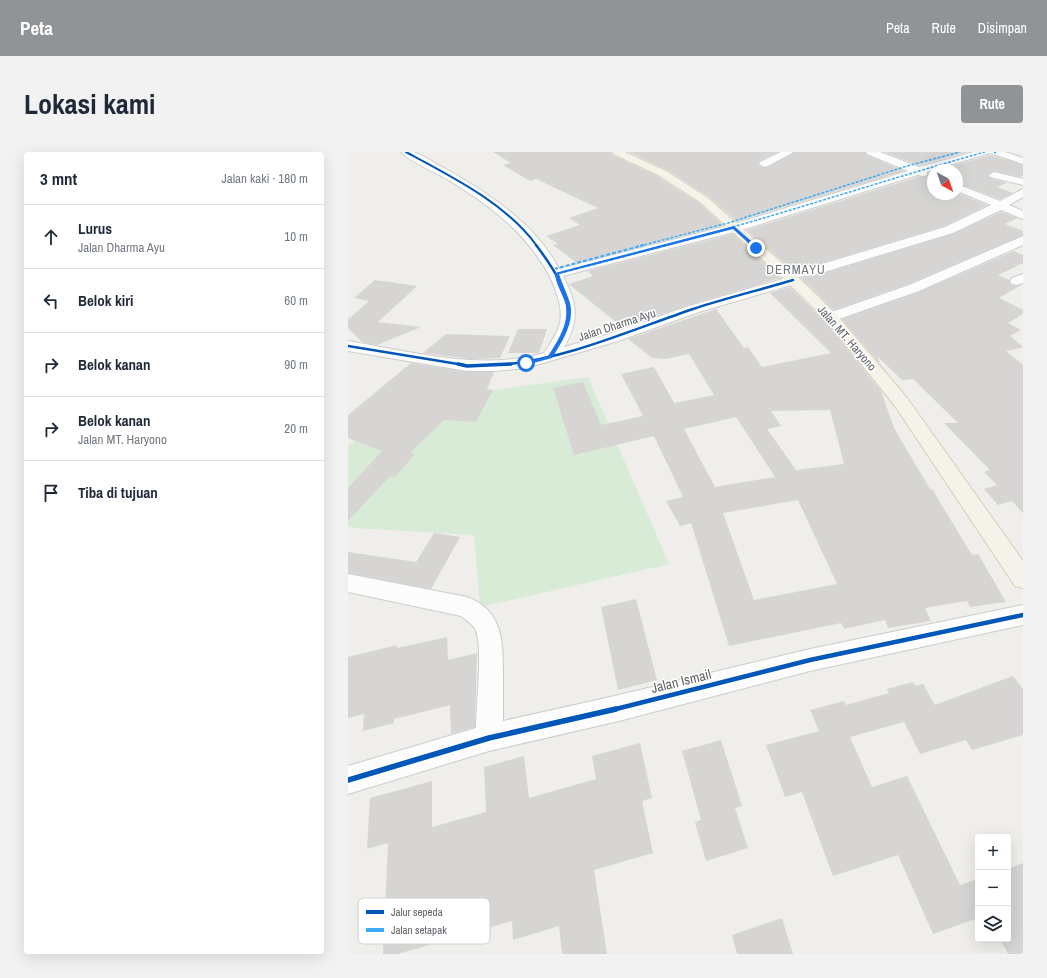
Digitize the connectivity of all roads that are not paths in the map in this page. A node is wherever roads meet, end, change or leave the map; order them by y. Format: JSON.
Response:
{"nodes":[{"id":1,"x":406,"y":152,"type":"edge"},
{"id":2,"x":617,"y":152,"type":"edge"},
{"id":3,"x":788,"y":152,"type":"edge"},
{"id":4,"x":871,"y":152,"type":"edge"},
{"id":5,"x":960,"y":152,"type":"edge"},
{"id":6,"x":985,"y":152,"type":"edge"},
{"id":7,"x":994,"y":152,"type":"edge"},
{"id":8,"x":1023,"y":161,"type":"edge"},
{"id":9,"x":764,"y":164,"type":"dead end"},
{"id":10,"x":912,"y":169,"type":"junction"},
{"id":11,"x":927,"y":175,"type":"edge"},
{"id":12,"x":994,"y":175,"type":"dead end"},
{"id":13,"x":1023,"y":182,"type":"edge"},
{"id":14,"x":963,"y":189,"type":"edge"},
{"id":15,"x":1023,"y":192,"type":"edge"},
{"id":16,"x":1001,"y":205,"type":"junction"},
{"id":17,"x":1023,"y":215,"type":"edge"},
{"id":18,"x":731,"y":225,"type":"junction"},
{"id":19,"x":1023,"y":240,"type":"edge"},
{"id":20,"x":555,"y":271,"type":"junction"},
{"id":21,"x":790,"y":277,"type":"junction"},
{"id":22,"x":831,"y":317,"type":"junction"},
{"id":23,"x":348,"y":346,"type":"edge"},
{"id":24,"x":550,"y":356,"type":"junction"},
{"id":25,"x":1023,"y":579,"type":"edge"},
{"id":26,"x":348,"y":583,"type":"edge"},
{"id":27,"x":1023,"y":615,"type":"edge"},
{"id":28,"x":489,"y":738,"type":"junction"},
{"id":29,"x":348,"y":780,"type":"edge"}],
"edges":[{"from":1,"to":20,"type":"street"},
{"from":2,"to":18,"type":"main road","name":"Jalan MT. Haryono"},
{"from":3,"to":9,"type":"street"},
{"from":4,"to":10,"type":"street"},
{"from":5,"to":10,"type":"street"},
{"from":6,"to":10,"type":"street"},
{"from":7,"to":8,"type":"street"},
{"from":10,"to":11,"type":"street"},
{"from":10,"to":18,"type":"street"},
{"from":12,"to":13,"type":"street"},
{"from":14,"to":16,"type":"street"},
{"from":15,"to":16,"type":"street","name":"Jalan Dharma Ayu"},
{"from":16,"to":17,"type":"street"},
{"from":16,"to":21,"type":"street","name":"Jalan Dharma Ayu"},
{"from":18,"to":20,"type":"street"},
{"from":18,"to":21,"type":"main road","name":"Jalan MT. Haryono"},
{"from":19,"to":22,"type":"street"},
{"from":20,"to":24,"type":"street"},
{"from":21,"to":22,"type":"main road","name":"Jalan MT. Haryono"},
{"from":21,"to":24,"type":"street","name":"Jalan Dharma Ayu"},
{"from":22,"to":25,"type":"main road","name":"Jalan MT. Haryono"},
{"from":23,"to":24,"type":"street","name":"Jalan Dharma Ayu"},
{"from":26,"to":28,"type":"street"},
{"from":27,"to":28,"type":"street","name":"Jalan Ismail"},
{"from":28,"to":29,"type":"street","name":"Jalan Ismail"}]}
